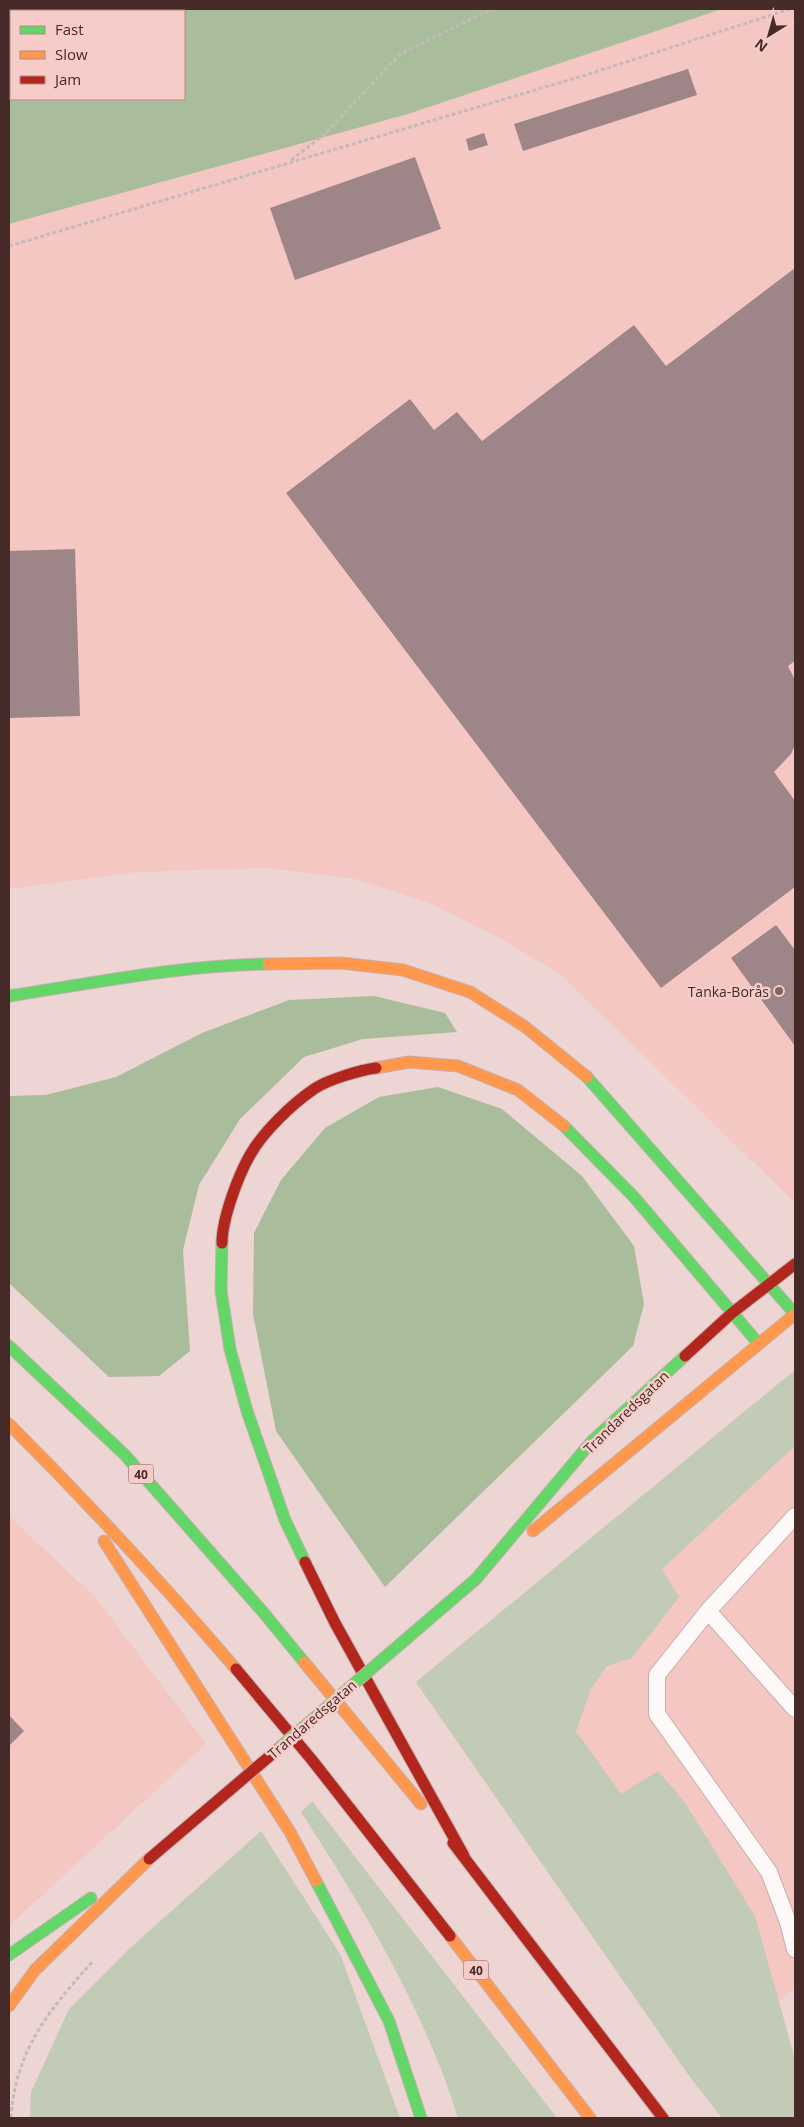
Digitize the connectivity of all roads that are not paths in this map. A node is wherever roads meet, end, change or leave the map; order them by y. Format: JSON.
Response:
{"nodes":[{"id":1,"x":9,"y":996,"type":"edge"},
{"id":2,"x":795,"y":1264,"type":"edge"},
{"id":3,"x":769,"y":1284,"type":"junction"},
{"id":4,"x":732,"y":1313,"type":"junction"},
{"id":5,"x":795,"y":1314,"type":"edge"},
{"id":6,"x":758,"y":1343,"type":"junction"},
{"id":7,"x":9,"y":1346,"type":"edge"},
{"id":8,"x":9,"y":1424,"type":"edge"},
{"id":9,"x":59,"y":1473,"type":"junction"},
{"id":10,"x":795,"y":1516,"type":"edge"},
{"id":11,"x":476,"y":1579,"type":"junction"},
{"id":12,"x":708,"y":1611,"type":"junction"},
{"id":13,"x":795,"y":1709,"type":"edge"},
{"id":14,"x":464,"y":1856,"type":"junction"},
{"id":15,"x":148,"y":1859,"type":"junction"},
{"id":16,"x":795,"y":1949,"type":"edge"},
{"id":17,"x":9,"y":1955,"type":"edge"},
{"id":18,"x":9,"y":2006,"type":"edge"},
{"id":19,"x":421,"y":2118,"type":"edge"},
{"id":20,"x":590,"y":2118,"type":"edge"},
{"id":21,"x":663,"y":2118,"type":"edge"}],
"edges":[{"from":1,"to":3,"type":"main road"},
{"from":2,"to":3,"type":"main road","name":"Trandaredsgatan"},
{"from":3,"to":4,"type":"main road","name":"Trandaredsgatan"},
{"from":3,"to":5,"type":"main road"},
{"from":4,"to":6,"type":"main road"},
{"from":4,"to":11,"type":"main road","name":"Trandaredsgatan"},
{"from":4,"to":14,"type":"main road"},
{"from":5,"to":6,"type":"main road","name":"Trandaredsgatan"},
{"from":6,"to":11,"type":"main road","name":"Trandaredsgatan"},
{"from":7,"to":14,"type":"main road","number":"40"},
{"from":8,"to":9,"type":"main road","number":"40"},
{"from":9,"to":19,"type":"main road"},
{"from":9,"to":20,"type":"main road","number":"40"},
{"from":10,"to":12,"type":"lane"},
{"from":11,"to":15,"type":"main road","name":"Trandaredsgatan","bridge":true},
{"from":12,"to":13,"type":"lane"},
{"from":12,"to":16,"type":"lane"},
{"from":14,"to":21,"type":"main road","number":"40"},
{"from":15,"to":17,"type":"main road","name":"Trandaredsgatan"},
{"from":15,"to":18,"type":"main road","name":"Trandaredsgatan"}]}
